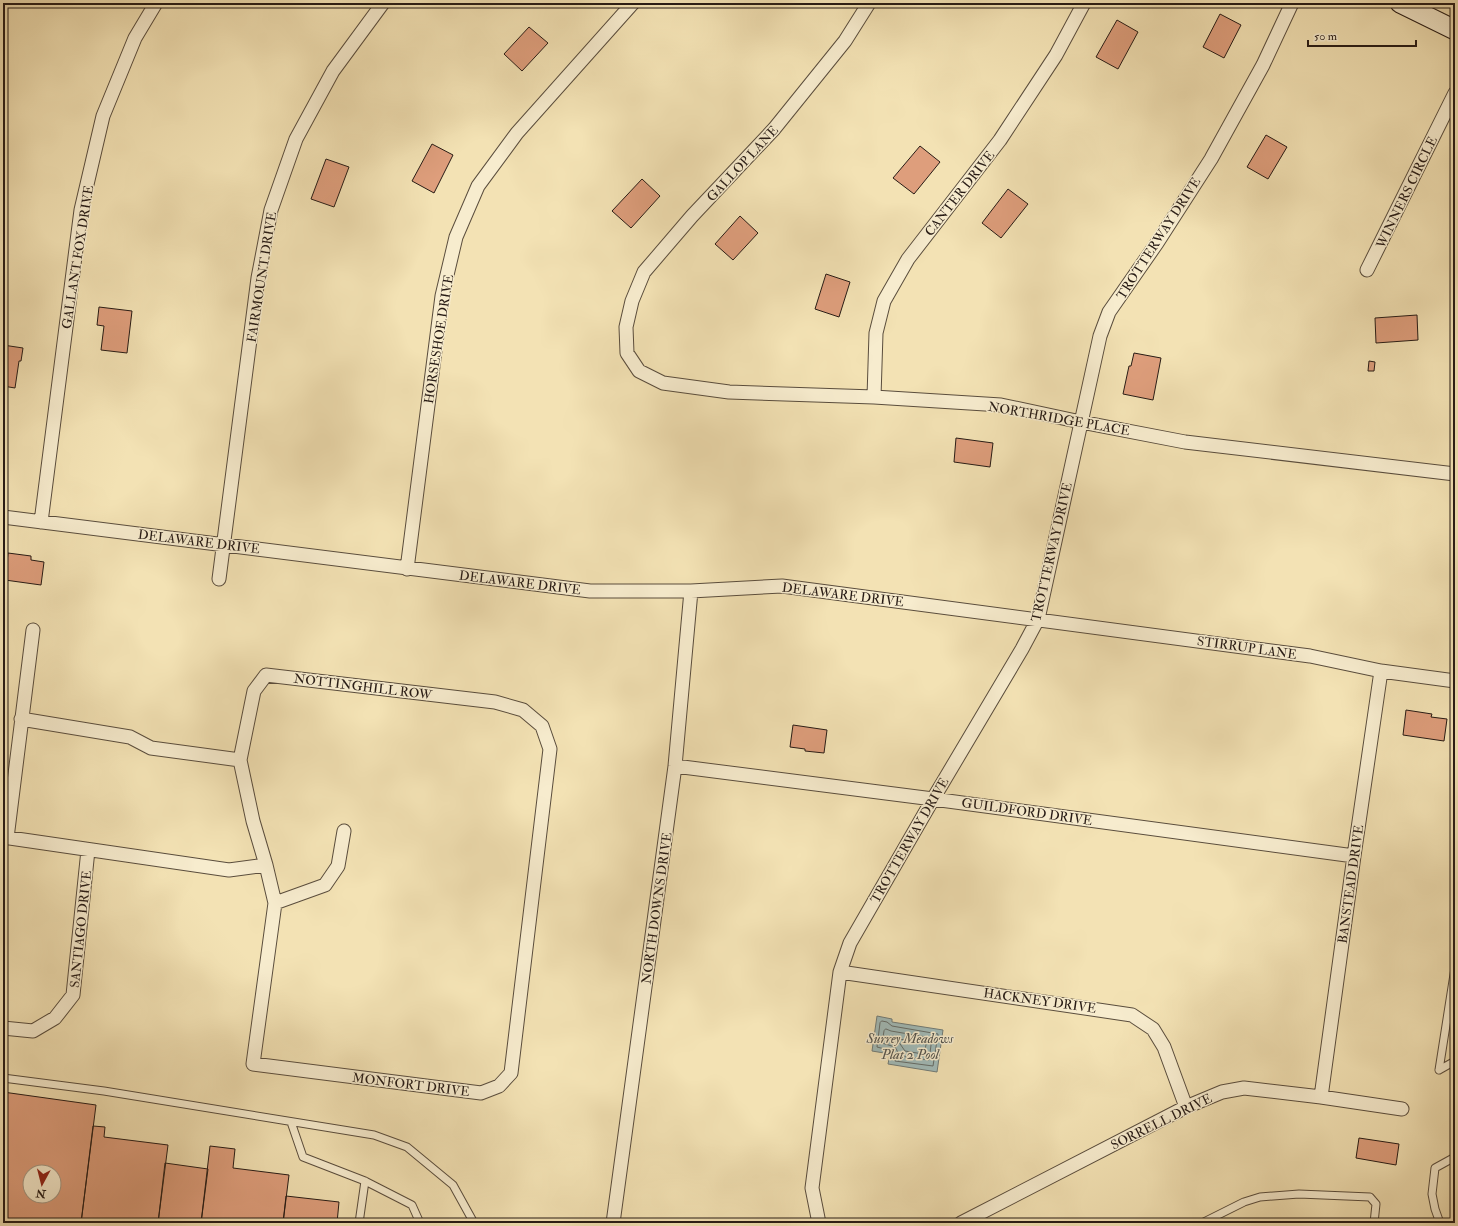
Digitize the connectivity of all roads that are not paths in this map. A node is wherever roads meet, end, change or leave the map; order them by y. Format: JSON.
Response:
{"nodes":[{"id":1,"x":156,"y":3,"type":"edge"},
{"id":2,"x":383,"y":3,"type":"edge"},
{"id":3,"x":633,"y":3,"type":"edge"},
{"id":4,"x":869,"y":3,"type":"edge"},
{"id":5,"x":1084,"y":3,"type":"edge"},
{"id":6,"x":1292,"y":3,"type":"edge"},
{"id":7,"x":1400,"y":3,"type":"edge"},
{"id":8,"x":1455,"y":30,"type":"edge"},
{"id":9,"x":1455,"y":93,"type":"edge"},
{"id":10,"x":1368,"y":270,"type":"dead end"},
{"id":11,"x":626,"y":328,"type":"joint"},
{"id":12,"x":874,"y":397,"type":"junction"},
{"id":13,"x":1081,"y":422,"type":"junction"},
{"id":14,"x":1455,"y":474,"type":"edge"},
{"id":15,"x":3,"y":517,"type":"edge"},
{"id":16,"x":41,"y":522,"type":"junction"},
{"id":17,"x":224,"y":544,"type":"junction"},
{"id":18,"x":407,"y":569,"type":"junction"},
{"id":19,"x":219,"y":578,"type":"dead end"},
{"id":20,"x":691,"y":591,"type":"junction"},
{"id":21,"x":1038,"y":619,"type":"junction"},
{"id":22,"x":33,"y":630,"type":"dead end"},
{"id":23,"x":1381,"y":671,"type":"junction"},
{"id":24,"x":1455,"y":681,"type":"edge"},
{"id":25,"x":21,"y":720,"type":"junction"},
{"id":26,"x":542,"y":726,"type":"joint"},
{"id":27,"x":240,"y":760,"type":"junction"},
{"id":28,"x":675,"y":766,"type":"junction"},
{"id":29,"x":933,"y":798,"type":"junction"},
{"id":30,"x":344,"y":831,"type":"dead end"},
{"id":31,"x":5,"y":838,"type":"edge"},
{"id":32,"x":88,"y":850,"type":"junction"},
{"id":33,"x":1354,"y":856,"type":"junction"},
{"id":34,"x":266,"y":865,"type":"junction"},
{"id":35,"x":275,"y":904,"type":"junction"},
{"id":36,"x":1455,"y":968,"type":"edge"},
{"id":37,"x":840,"y":972,"type":"junction"},
{"id":38,"x":3,"y":1028,"type":"edge"},
{"id":39,"x":1455,"y":1061,"type":"edge"},
{"id":40,"x":3,"y":1078,"type":"edge"},
{"id":41,"x":1322,"y":1097,"type":"junction"},
{"id":42,"x":1186,"y":1106,"type":"junction"},
{"id":43,"x":1402,"y":1109,"type":"dead end"},
{"id":44,"x":291,"y":1122,"type":"junction"},
{"id":45,"x":1455,"y":1156,"type":"edge"},
{"id":46,"x":365,"y":1181,"type":"junction"},
{"id":47,"x":359,"y":1223,"type":"edge"},
{"id":48,"x":420,"y":1223,"type":"edge"},
{"id":49,"x":474,"y":1223,"type":"edge"},
{"id":50,"x":613,"y":1223,"type":"edge"},
{"id":51,"x":819,"y":1223,"type":"edge"},
{"id":52,"x":961,"y":1223,"type":"edge"},
{"id":53,"x":1202,"y":1223,"type":"edge"},
{"id":54,"x":1374,"y":1223,"type":"edge"},
{"id":55,"x":1440,"y":1223,"type":"edge"}],
"edges":[{"from":1,"to":16,"type":"street","name":"GALLANT FOX DRIVE"},
{"from":2,"to":17,"type":"street","name":"FAIRMOUNT DRIVE"},
{"from":3,"to":18,"type":"street","name":"HORSESHOE DRIVE"},
{"from":4,"to":11,"type":"street","name":"GALLOP LANE"},
{"from":5,"to":12,"type":"street","name":"CANTER DRIVE"},
{"from":6,"to":13,"type":"street","name":"TROTTERWAY DRIVE"},
{"from":7,"to":8,"type":"street"},
{"from":9,"to":10,"type":"street","name":"WINNERS CIRCLE"},
{"from":11,"to":12,"type":"street","name":"NORTHRIDGE PLACE"},
{"from":12,"to":13,"type":"street","name":"NORTHRIDGE PLACE"},
{"from":13,"to":14,"type":"street","name":"NORTHRIDGE PLACE"},
{"from":13,"to":21,"type":"street","name":"TROTTERWAY DRIVE"},
{"from":15,"to":16,"type":"street","name":"DELAWARE DRIVE"},
{"from":16,"to":17,"type":"street","name":"DELAWARE DRIVE"},
{"from":17,"to":18,"type":"street","name":"DELAWARE DRIVE"},
{"from":17,"to":19,"type":"street","name":"FAIRMOUNT DRIVE"},
{"from":18,"to":20,"type":"street","name":"DELAWARE DRIVE"},
{"from":20,"to":21,"type":"street","name":"DELAWARE DRIVE"},
{"from":20,"to":28,"type":"street","name":"NORTH DOWNS DRIVE"},
{"from":21,"to":23,"type":"street","name":"STIRRUP LANE"},
{"from":21,"to":29,"type":"street","name":"TROTTERWAY DRIVE"},
{"from":22,"to":25,"type":"street"},
{"from":23,"to":24,"type":"street","name":"STIRRUP LANE"},
{"from":23,"to":33,"type":"street","name":"BANSTEAD DRIVE"},
{"from":25,"to":27,"type":"street"},
{"from":25,"to":31,"type":"street"},
{"from":26,"to":27,"type":"street","name":"NOTTINGHILL ROW"},
{"from":26,"to":35,"type":"street","name":"MONFORT DRIVE"},
{"from":27,"to":34,"type":"street","name":"NOTTINGHILL ROW"},
{"from":28,"to":29,"type":"street","name":"GUILDFORD DRIVE"},
{"from":28,"to":50,"type":"street","name":"NORTH DOWNS DRIVE"},
{"from":29,"to":33,"type":"street","name":"GUILDFORD DRIVE"},
{"from":29,"to":37,"type":"street","name":"TROTTERWAY DRIVE"},
{"from":30,"to":35,"type":"street"},
{"from":31,"to":32,"type":"street"},
{"from":32,"to":34,"type":"street"},
{"from":32,"to":38,"type":"street","name":"SANTIAGO DRIVE"},
{"from":33,"to":41,"type":"street","name":"BANSTEAD DRIVE"},
{"from":34,"to":35,"type":"street"},
{"from":36,"to":39,"type":"lane"},
{"from":37,"to":42,"type":"street","name":"HACKNEY DRIVE"},
{"from":37,"to":51,"type":"street","name":"TROTTERWAY DRIVE"},
{"from":40,"to":44,"type":"lane"},
{"from":41,"to":42,"type":"street","name":"SORRELL DRIVE"},
{"from":41,"to":43,"type":"street","name":"SORRELL DRIVE"},
{"from":42,"to":52,"type":"street","name":"SORRELL DRIVE"},
{"from":44,"to":46,"type":"lane"},
{"from":44,"to":49,"type":"lane"},
{"from":45,"to":55,"type":"lane"},
{"from":46,"to":47,"type":"lane"},
{"from":46,"to":48,"type":"lane"},
{"from":53,"to":54,"type":"lane"}]}
